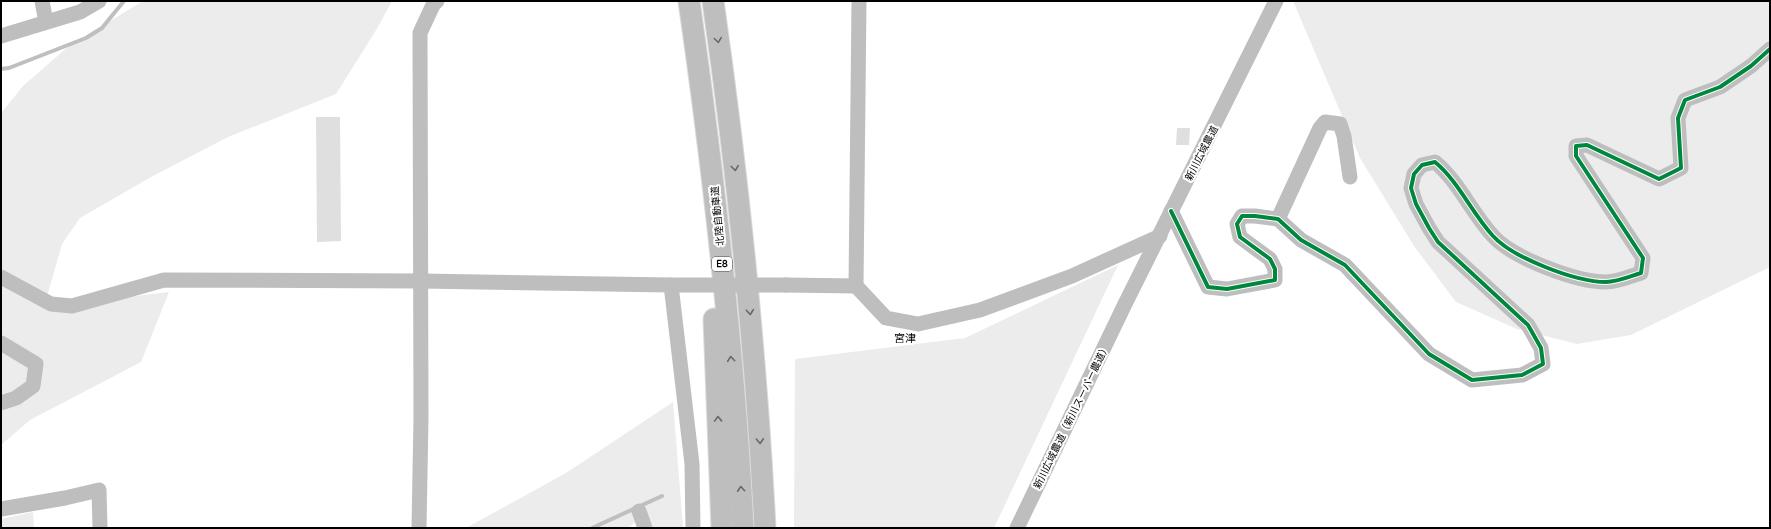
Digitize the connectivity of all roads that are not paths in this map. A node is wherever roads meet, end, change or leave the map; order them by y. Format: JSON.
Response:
{"nodes":[{"id":1,"x":42,"y":1,"type":"edge"},
{"id":2,"x":99,"y":1,"type":"edge"},
{"id":3,"x":437,"y":1,"type":"edge"},
{"id":4,"x":686,"y":1,"type":"edge"},
{"id":5,"x":689,"y":1,"type":"edge"},
{"id":6,"x":712,"y":1,"type":"edge"},
{"id":7,"x":859,"y":1,"type":"edge"},
{"id":8,"x":1276,"y":1,"type":"edge"},
{"id":9,"x":46,"y":22,"type":"junction"},
{"id":10,"x":1,"y":36,"type":"edge"},
{"id":11,"x":1770,"y":49,"type":"edge"},
{"id":12,"x":1350,"y":177,"type":"dead end"},
{"id":13,"x":1171,"y":211,"type":"junction"},
{"id":14,"x":1278,"y":219,"type":"junction"},
{"id":15,"x":1160,"y":236,"type":"junction"},
{"id":16,"x":1,"y":277,"type":"edge"},
{"id":17,"x":421,"y":281,"type":"junction"},
{"id":18,"x":671,"y":285,"type":"junction"},
{"id":19,"x":856,"y":286,"type":"junction"},
{"id":20,"x":1125,"y":304,"type":"joint"},
{"id":21,"x":1,"y":343,"type":"edge"},
{"id":22,"x":1,"y":404,"type":"edge"},
{"id":23,"x":1,"y":509,"type":"edge"},
{"id":24,"x":639,"y":511,"type":"dead end"},
{"id":25,"x":100,"y":528,"type":"edge"},
{"id":26,"x":419,"y":528,"type":"edge"},
{"id":27,"x":645,"y":528,"type":"edge"},
{"id":28,"x":693,"y":528,"type":"edge"},
{"id":29,"x":722,"y":528,"type":"edge"},
{"id":30,"x":743,"y":528,"type":"edge"},
{"id":31,"x":765,"y":528,"type":"edge"},
{"id":32,"x":1017,"y":528,"type":"edge"}],
"edges":[{"from":1,"to":9,"type":"street"},
{"from":2,"to":9,"type":"street"},
{"from":3,"to":17,"type":"street"},
{"from":29,"to":4,"type":"highway","one_way":true},
{"from":30,"to":5,"type":"highway","name":"北陸自動車道","number":"E8","one_way":true},
{"from":6,"to":31,"type":"highway","number":"E8","one_way":true},
{"from":7,"to":19,"type":"street"},
{"from":8,"to":13,"type":"street","name":"新川広域農道"},
{"from":9,"to":10,"type":"street"},
{"from":11,"to":14,"type":"street"},
{"from":12,"to":14,"type":"street"},
{"from":13,"to":14,"type":"street"},
{"from":13,"to":15,"type":"street","name":"新川広域農道"},
{"from":15,"to":19,"type":"street"},
{"from":15,"to":20,"type":"street","name":"新川広域農道"},
{"from":16,"to":17,"type":"street"},
{"from":17,"to":18,"type":"street"},
{"from":17,"to":26,"type":"street"},
{"from":18,"to":19,"type":"street","bridge":true},
{"from":18,"to":28,"type":"street"},
{"from":20,"to":32,"type":"street","name":"新川広域農道（新川スーパー農道）"},
{"from":21,"to":22,"type":"street"},
{"from":23,"to":25,"type":"street"},
{"from":24,"to":27,"type":"street"}]}
